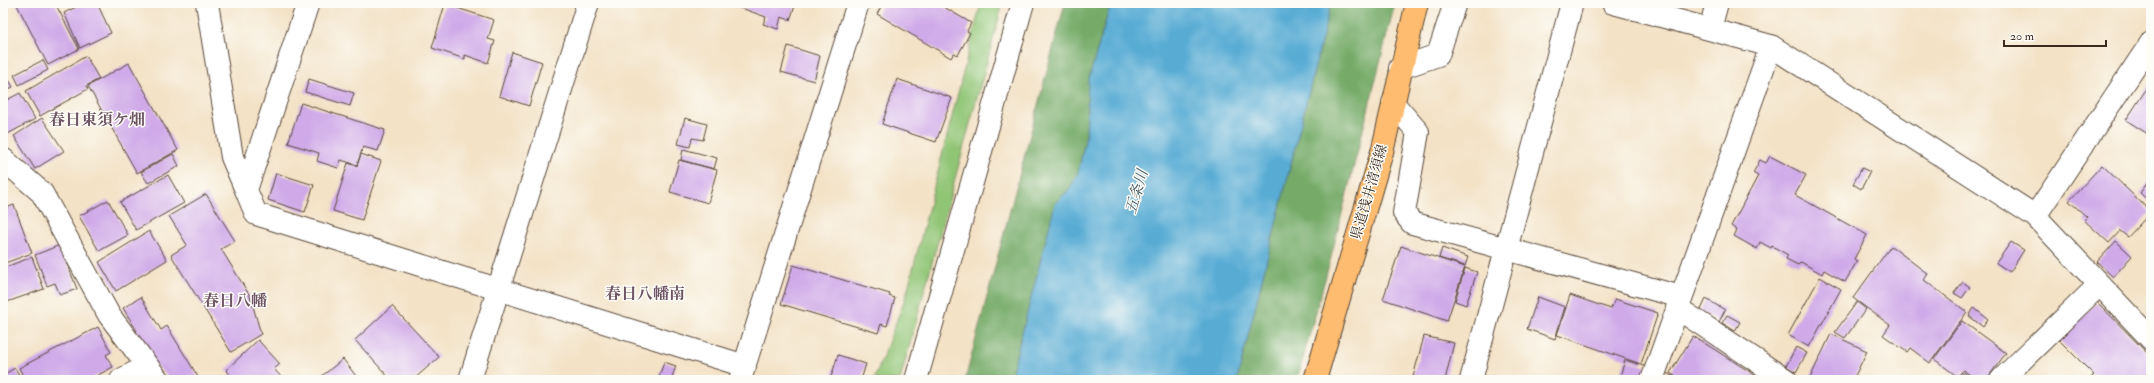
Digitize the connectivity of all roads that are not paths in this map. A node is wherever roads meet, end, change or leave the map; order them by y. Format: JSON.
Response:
{"nodes":[{"id":1,"x":207,"y":3,"type":"edge"},
{"id":2,"x":308,"y":3,"type":"edge"},
{"id":3,"x":588,"y":3,"type":"edge"},
{"id":4,"x":858,"y":3,"type":"edge"},
{"id":5,"x":1023,"y":3,"type":"edge"},
{"id":6,"x":1416,"y":3,"type":"edge"},
{"id":7,"x":1456,"y":3,"type":"edge"},
{"id":8,"x":1572,"y":3,"type":"edge"},
{"id":9,"x":1613,"y":3,"type":"edge"},
{"id":10,"x":1717,"y":3,"type":"edge"},
{"id":11,"x":1710,"y":30,"type":"junction"},
{"id":12,"x":2151,"y":43,"type":"edge"},
{"id":13,"x":1771,"y":46,"type":"junction"},
{"id":14,"x":1400,"y":68,"type":"junction"},
{"id":15,"x":1393,"y":104,"type":"junction"},
{"id":16,"x":3,"y":159,"type":"edge"},
{"id":17,"x":246,"y":190,"type":"junction"},
{"id":18,"x":2035,"y":216,"type":"junction"},
{"id":19,"x":1506,"y":249,"type":"junction"},
{"id":20,"x":2099,"y":285,"type":"junction"},
{"id":21,"x":498,"y":289,"type":"junction"},
{"id":22,"x":1679,"y":303,"type":"junction"},
{"id":23,"x":2151,"y":339,"type":"edge"},
{"id":24,"x":152,"y":373,"type":"edge"},
{"id":25,"x":742,"y":373,"type":"edge"},
{"id":26,"x":121,"y":380,"type":"edge"},
{"id":27,"x":470,"y":380,"type":"edge"},
{"id":28,"x":916,"y":380,"type":"edge"},
{"id":29,"x":1315,"y":380,"type":"edge"},
{"id":30,"x":1471,"y":380,"type":"edge"},
{"id":31,"x":1652,"y":380,"type":"edge"},
{"id":32,"x":1786,"y":380,"type":"edge"},
{"id":33,"x":2001,"y":380,"type":"edge"}],
"edges":[{"from":1,"to":17,"type":"street"},
{"from":2,"to":17,"type":"street"},
{"from":3,"to":21,"type":"street"},
{"from":4,"to":25,"type":"street"},
{"from":5,"to":28,"type":"street"},
{"from":6,"to":14,"type":"main road","name":"県道浅井清須線"},
{"from":7,"to":14,"type":"street"},
{"from":8,"to":19,"type":"street"},
{"from":9,"to":11,"type":"street"},
{"from":10,"to":11,"type":"street"},
{"from":11,"to":13,"type":"street"},
{"from":12,"to":18,"type":"street"},
{"from":13,"to":18,"type":"street"},
{"from":13,"to":22,"type":"street"},
{"from":14,"to":15,"type":"main road","name":"県道浅井清須線"},
{"from":15,"to":19,"type":"street"},
{"from":15,"to":29,"type":"main road","name":"県道浅井清須線"},
{"from":16,"to":24,"type":"street"},
{"from":17,"to":21,"type":"street"},
{"from":18,"to":20,"type":"street"},
{"from":19,"to":22,"type":"street"},
{"from":19,"to":30,"type":"street"},
{"from":20,"to":23,"type":"street"},
{"from":20,"to":33,"type":"street"},
{"from":21,"to":25,"type":"street"},
{"from":21,"to":27,"type":"street"},
{"from":22,"to":31,"type":"street"},
{"from":22,"to":32,"type":"street"},
{"from":24,"to":26,"type":"street"}]}
